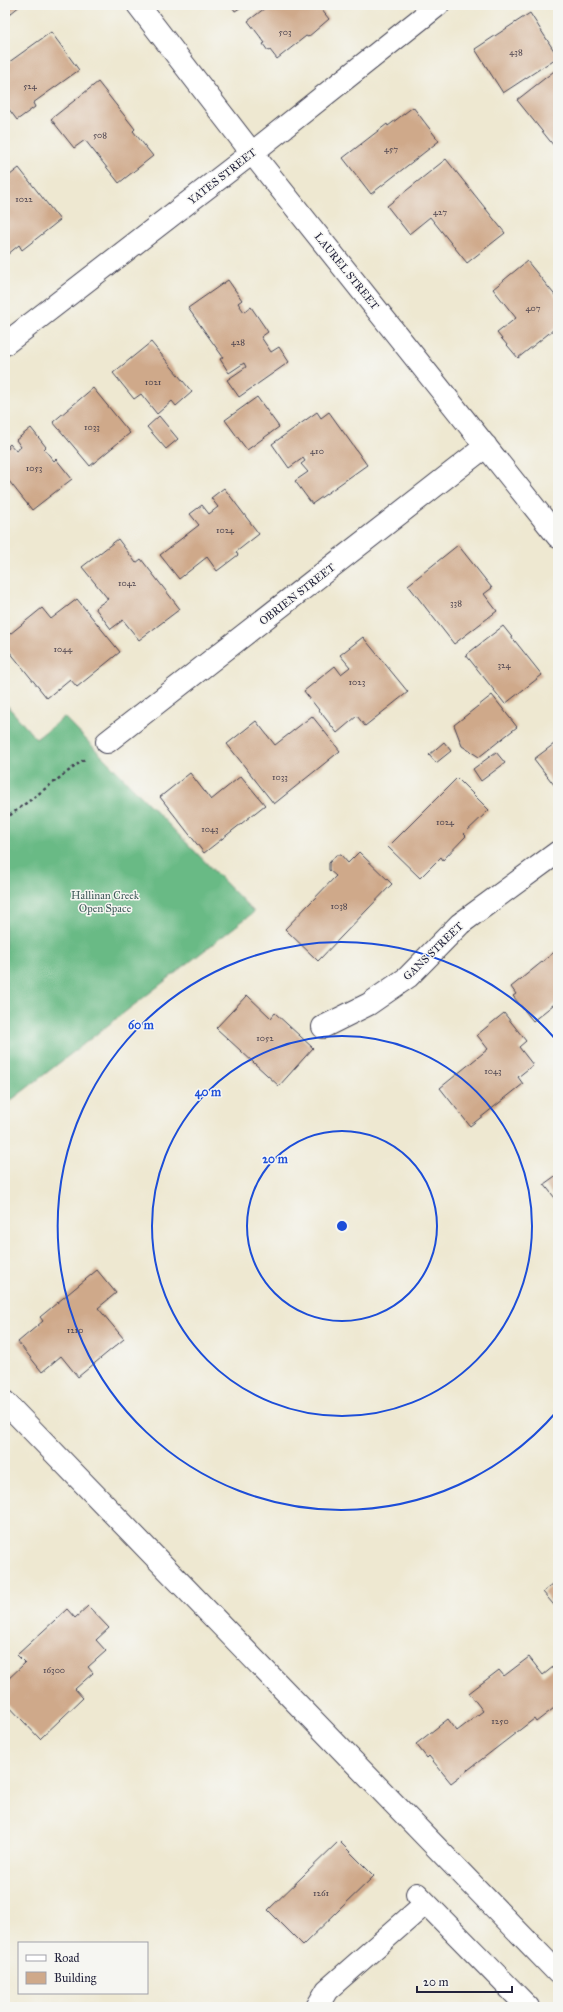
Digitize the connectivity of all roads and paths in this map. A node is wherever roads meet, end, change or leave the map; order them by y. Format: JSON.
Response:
{"nodes":[{"id":1,"x":138,"y":5,"type":"edge"},
{"id":2,"x":438,"y":5,"type":"edge"},
{"id":3,"x":252,"y":153,"type":"junction"},
{"id":4,"x":5,"y":344,"type":"edge"},
{"id":5,"x":486,"y":446,"type":"junction"},
{"id":6,"x":558,"y":537,"type":"edge"},
{"id":7,"x":107,"y":742,"type":"joint"},
{"id":8,"x":5,"y":819,"type":"edge"},
{"id":9,"x":558,"y":852,"type":"edge"},
{"id":10,"x":323,"y":1027,"type":"dead end"},
{"id":11,"x":5,"y":1402,"type":"edge"},
{"id":12,"x":558,"y":1973,"type":"edge"},
{"id":13,"x":317,"y":2007,"type":"edge"},
{"id":14,"x":528,"y":2007,"type":"edge"}],
"edges":[{"from":1,"to":3,"type":"street","name":"LAUREL STREET"},
{"from":2,"to":3,"type":"street","name":"YATES STREET"},
{"from":3,"to":4,"type":"street","name":"YATES STREET"},
{"from":3,"to":5,"type":"street","name":"LAUREL STREET"},
{"from":5,"to":6,"type":"street","name":"LAUREL STREET"},
{"from":5,"to":7,"type":"street","name":"OBRIEN STREET"},
{"from":7,"to":8,"type":"path"},
{"from":9,"to":10,"type":"street","name":"GANS STREET"},
{"from":11,"to":12,"type":"street"},
{"from":13,"to":14,"type":"street"}]}
